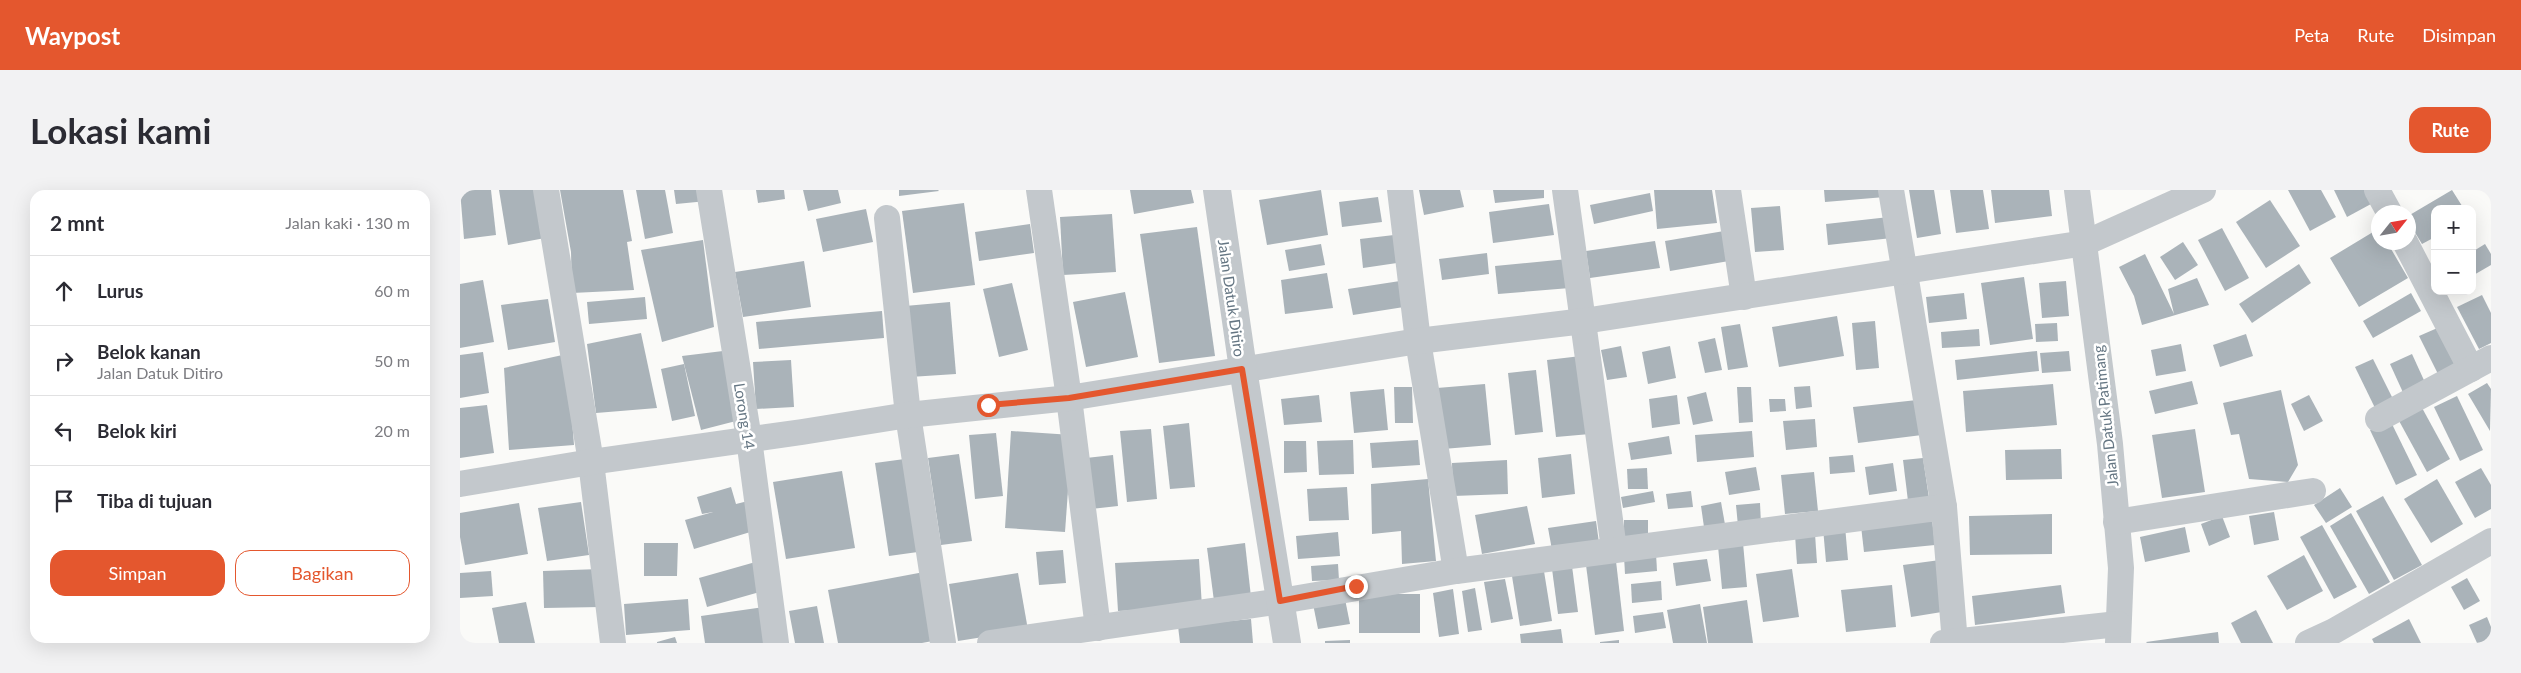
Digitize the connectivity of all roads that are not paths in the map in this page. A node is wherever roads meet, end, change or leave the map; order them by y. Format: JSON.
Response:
{"nodes":[{"id":1,"x":546,"y":190,"type":"edge"},
{"id":2,"x":708,"y":190,"type":"edge"},
{"id":3,"x":1039,"y":190,"type":"edge"},
{"id":4,"x":1216,"y":190,"type":"edge"},
{"id":5,"x":1400,"y":190,"type":"edge"},
{"id":6,"x":1565,"y":190,"type":"edge"},
{"id":7,"x":1728,"y":190,"type":"edge"},
{"id":8,"x":1892,"y":190,"type":"edge"},
{"id":9,"x":2077,"y":190,"type":"edge"},
{"id":10,"x":2203,"y":190,"type":"edge"},
{"id":11,"x":2377,"y":190,"type":"edge"},
{"id":12,"x":2385,"y":205,"type":"edge"},
{"id":13,"x":887,"y":218,"type":"dead end"},
{"id":14,"x":2085,"y":243,"type":"junction"},
{"id":15,"x":2410,"y":250,"type":"edge"},
{"id":16,"x":1904,"y":271,"type":"junction"},
{"id":17,"x":1744,"y":297,"type":"junction"},
{"id":18,"x":1584,"y":321,"type":"junction"},
{"id":19,"x":1418,"y":341,"type":"junction"},
{"id":20,"x":2481,"y":363,"type":"edge"},
{"id":21,"x":1242,"y":369,"type":"junction"},
{"id":22,"x":1069,"y":398,"type":"junction"},
{"id":23,"x":908,"y":415,"type":"junction"},
{"id":24,"x":2378,"y":419,"type":"dead end"},
{"id":25,"x":749,"y":439,"type":"junction"},
{"id":26,"x":590,"y":462,"type":"junction"},
{"id":27,"x":460,"y":484,"type":"edge"},
{"id":28,"x":2313,"y":491,"type":"dead end"},
{"id":29,"x":1944,"y":507,"type":"junction"},
{"id":30,"x":2116,"y":522,"type":"junction"},
{"id":31,"x":2491,"y":541,"type":"edge"},
{"id":32,"x":1614,"y":549,"type":"junction"},
{"id":33,"x":1456,"y":571,"type":"junction"},
{"id":34,"x":1280,"y":601,"type":"junction"},
{"id":35,"x":1098,"y":628,"type":"junction"},
{"id":36,"x":2118,"y":633,"type":"edge"},
{"id":37,"x":1951,"y":642,"type":"edge"},
{"id":38,"x":613,"y":643,"type":"edge"},
{"id":39,"x":776,"y":643,"type":"edge"},
{"id":40,"x":943,"y":643,"type":"edge"},
{"id":41,"x":990,"y":643,"type":"edge"},
{"id":42,"x":1287,"y":643,"type":"edge"},
{"id":43,"x":2308,"y":643,"type":"edge"}],
"edges":[{"from":1,"to":26,"type":"street"},
{"from":2,"to":25,"type":"street","name":"Lorong 14"},
{"from":3,"to":22,"type":"street"},
{"from":4,"to":21,"type":"street","name":"Jalan Datuk Ditiro"},
{"from":5,"to":19,"type":"street"},
{"from":6,"to":18,"type":"street"},
{"from":7,"to":17,"type":"street"},
{"from":8,"to":16,"type":"street"},
{"from":9,"to":14,"type":"street","name":"Jalan Datuk Patimang"},
{"from":10,"to":14,"type":"street"},
{"from":11,"to":12,"type":"street"},
{"from":13,"to":23,"type":"street"},
{"from":14,"to":16,"type":"street"},
{"from":14,"to":30,"type":"street","name":"Jalan Datuk Patimang"},
{"from":15,"to":20,"type":"street"},
{"from":16,"to":17,"type":"street"},
{"from":16,"to":29,"type":"street"},
{"from":17,"to":18,"type":"street"},
{"from":18,"to":19,"type":"street"},
{"from":18,"to":32,"type":"street"},
{"from":19,"to":21,"type":"street"},
{"from":19,"to":33,"type":"street"},
{"from":20,"to":24,"type":"street"},
{"from":21,"to":22,"type":"street"},
{"from":21,"to":34,"type":"street","name":"Jalan Datuk Ditiro"},
{"from":22,"to":23,"type":"street"},
{"from":22,"to":35,"type":"street"},
{"from":23,"to":25,"type":"street"},
{"from":23,"to":40,"type":"street"},
{"from":25,"to":26,"type":"street"},
{"from":25,"to":39,"type":"street","name":"Lorong 14"},
{"from":26,"to":27,"type":"street"},
{"from":26,"to":38,"type":"street"},
{"from":28,"to":30,"type":"street"},
{"from":29,"to":32,"type":"street"},
{"from":29,"to":37,"type":"street"},
{"from":30,"to":36,"type":"street","name":"Jalan Datuk Patimang"},
{"from":31,"to":43,"type":"street"},
{"from":32,"to":33,"type":"street"},
{"from":33,"to":34,"type":"street"},
{"from":34,"to":35,"type":"street"},
{"from":34,"to":42,"type":"street","name":"Jalan Datuk Ditiro"},
{"from":35,"to":41,"type":"street"},
{"from":36,"to":37,"type":"street"}]}
